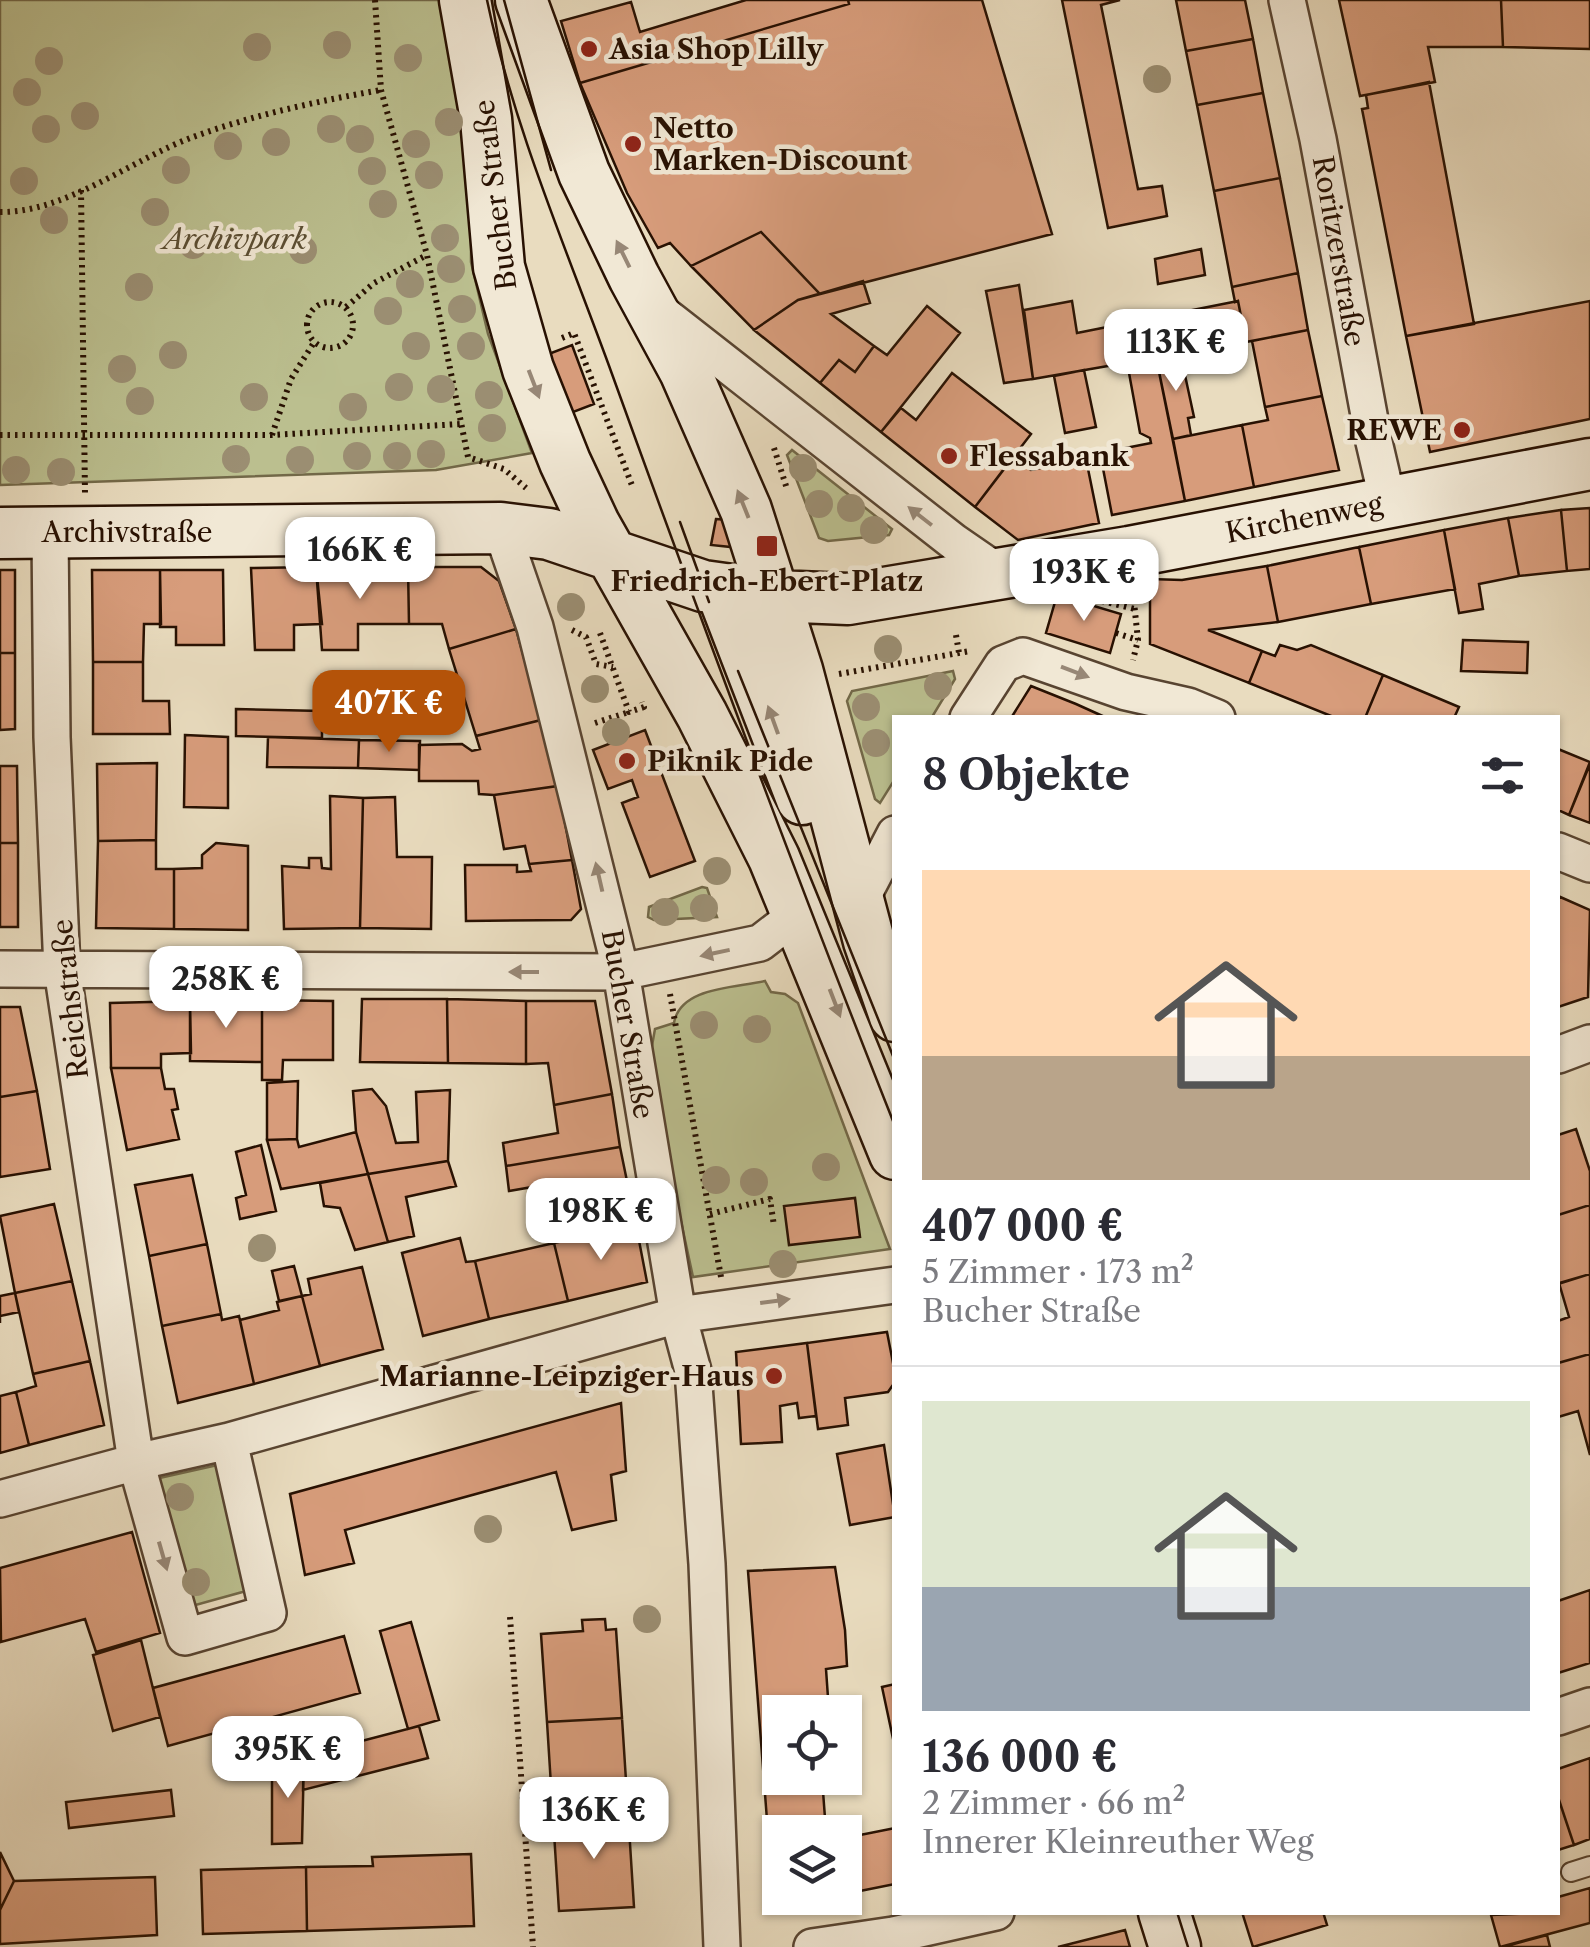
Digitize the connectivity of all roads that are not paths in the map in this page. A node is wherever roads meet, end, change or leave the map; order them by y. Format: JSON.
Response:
{"nodes":[{"id":1,"x":465,"y":0,"type":"edge"},
{"id":2,"x":521,"y":0,"type":"edge"},
{"id":3,"x":1287,"y":0,"type":"edge"},
{"id":4,"x":649,"y":303,"type":"junction"},
{"id":5,"x":1590,"y":464,"type":"edge"},
{"id":6,"x":1388,"y":502,"type":"junction"},
{"id":7,"x":514,"y":508,"type":"junction"},
{"id":8,"x":67,"y":532,"type":"junction"},
{"id":9,"x":0,"y":533,"type":"edge"},
{"id":10,"x":610,"y":554,"type":"junction"},
{"id":11,"x":999,"y":573,"type":"junction"},
{"id":12,"x":720,"y":590,"type":"junction"},
{"id":13,"x":774,"y":596,"type":"junction"},
{"id":14,"x":970,"y":715,"type":"edge"},
{"id":15,"x":1210,"y":715,"type":"edge"},
{"id":16,"x":892,"y":840,"type":"edge"},
{"id":17,"x":1560,"y":852,"type":"edge"},
{"id":18,"x":1590,"y":864,"type":"edge"},
{"id":19,"x":859,"y":903,"type":"junction"},
{"id":20,"x":799,"y":913,"type":"junction"},
{"id":21,"x":0,"y":969,"type":"edge"},
{"id":22,"x":62,"y":969,"type":"junction"},
{"id":23,"x":621,"y":972,"type":"junction"},
{"id":24,"x":892,"y":1007,"type":"edge"},
{"id":25,"x":1590,"y":1043,"type":"edge"},
{"id":26,"x":1560,"y":1054,"type":"edge"},
{"id":27,"x":892,"y":1146,"type":"edge"},
{"id":28,"x":892,"y":1285,"type":"edge"},
{"id":29,"x":678,"y":1315,"type":"junction"},
{"id":30,"x":229,"y":1441,"type":"junction"},
{"id":31,"x":136,"y":1462,"type":"junction"},
{"id":32,"x":0,"y":1499,"type":"edge"},
{"id":33,"x":1590,"y":1706,"type":"edge"},
{"id":34,"x":1560,"y":1716,"type":"edge"},
{"id":35,"x":1590,"y":1866,"type":"edge"},
{"id":36,"x":1571,"y":1872,"type":"dead end"},
{"id":37,"x":983,"y":1915,"type":"edge"},
{"id":38,"x":1165,"y":1915,"type":"edge"},
{"id":39,"x":1200,"y":1915,"type":"edge"},
{"id":40,"x":722,"y":1947,"type":"edge"},
{"id":41,"x":812,"y":1947,"type":"edge"},
{"id":42,"x":1175,"y":1947,"type":"edge"},
{"id":43,"x":1209,"y":1947,"type":"edge"}],
"edges":[{"from":1,"to":10,"type":"main road","name":"Bucher Straße","one_way":true},
{"from":4,"to":2,"type":"main road","one_way":true},
{"from":3,"to":6,"type":"street","name":"Roritzerstraße"},
{"from":11,"to":4,"type":"street","one_way":true},
{"from":13,"to":4,"type":"main road","one_way":true},
{"from":5,"to":6,"type":"main road","name":"Kirchenweg"},
{"from":6,"to":11,"type":"main road","name":"Kirchenweg"},
{"from":7,"to":8,"type":"main road","name":"Archivstraße"},
{"from":7,"to":10,"type":"main road","name":"Archivstraße"},
{"from":23,"to":7,"type":"street","name":"Bucher Straße","one_way":true},
{"from":8,"to":9,"type":"main road","name":"Archivstraße"},
{"from":8,"to":22,"type":"street","name":"Reichstraße"},
{"from":10,"to":12,"type":"main road"},
{"from":10,"to":20,"type":"main road"},
{"from":11,"to":13,"type":"main road","name":"Kirchenweg"},
{"from":12,"to":13,"type":"main road","name":"Kirchenweg"},
{"from":19,"to":12,"type":"main road","one_way":true},
{"from":13,"to":19,"type":"main road"},
{"from":14,"to":15,"type":"street","one_way":true},
{"from":16,"to":19,"type":"street"},
{"from":17,"to":18,"type":"street"},
{"from":19,"to":24,"type":"main road"},
{"from":20,"to":23,"type":"street","one_way":true},
{"from":20,"to":27,"type":"main road","one_way":true},
{"from":21,"to":22,"type":"street"},
{"from":23,"to":22,"type":"street","one_way":true},
{"from":22,"to":31,"type":"street","name":"Reichstraße"},
{"from":23,"to":29,"type":"street","name":"Bucher Straße"},
{"from":25,"to":26,"type":"street"},
{"from":29,"to":28,"type":"street","one_way":true},
{"from":29,"to":30,"type":"street"},
{"from":29,"to":40,"type":"street","name":"Bucher Straße"},
{"from":30,"to":31,"type":"street"},
{"from":31,"to":30,"type":"street","name":"Reichstraße","one_way":true},
{"from":31,"to":32,"type":"street"},
{"from":33,"to":34,"type":"street"},
{"from":35,"to":36,"type":"lane"},
{"from":37,"to":41,"type":"street"},
{"from":38,"to":42,"type":"main road"},
{"from":39,"to":43,"type":"main road"}]}
